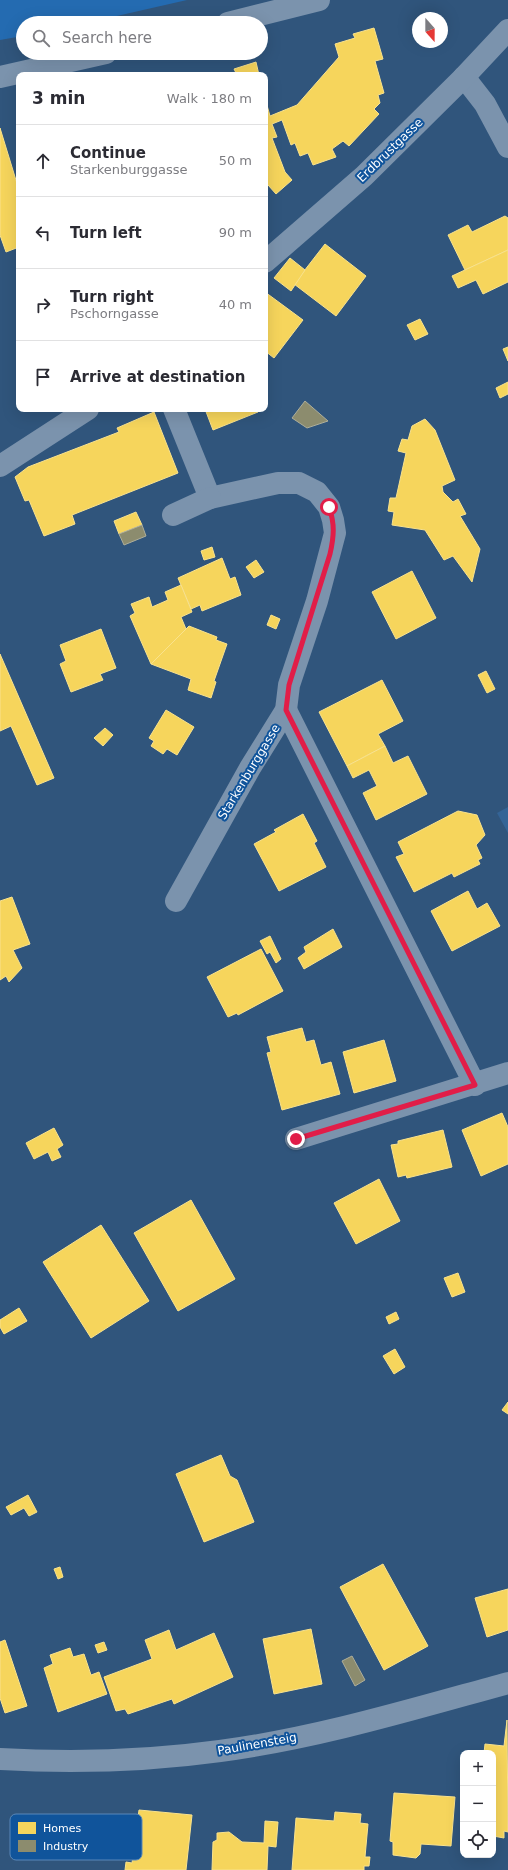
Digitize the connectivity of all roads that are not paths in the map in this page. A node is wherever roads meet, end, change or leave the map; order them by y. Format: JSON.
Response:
{"nodes":[{"id":1,"x":319,"y":0,"type":"edge"},
{"id":2,"x":256,"y":16,"type":"edge"},
{"id":3,"x":508,"y":30,"type":"edge"},
{"id":4,"x":74,"y":60,"type":"edge"},
{"id":5,"x":18,"y":72,"type":"edge"},
{"id":6,"x":16,"y":73,"type":"edge"},
{"id":7,"x":0,"y":76,"type":"edge"},
{"id":8,"x":464,"y":76,"type":"junction"},
{"id":9,"x":508,"y":147,"type":"edge"},
{"id":10,"x":268,"y":259,"type":"edge"},
{"id":11,"x":83,"y":412,"type":"edge"},
{"id":12,"x":175,"y":412,"type":"edge"},
{"id":13,"x":0,"y":466,"type":"edge"},
{"id":14,"x":210,"y":498,"type":"junction"},
{"id":15,"x":173,"y":515,"type":"dead end"},
{"id":16,"x":286,"y":710,"type":"junction"},
{"id":17,"x":176,"y":901,"type":"dead end"},
{"id":18,"x":508,"y":1073,"type":"edge"},
{"id":19,"x":475,"y":1085,"type":"junction"},
{"id":20,"x":296,"y":1139,"type":"dead end"},
{"id":21,"x":508,"y":1683,"type":"edge"},
{"id":22,"x":0,"y":1759,"type":"edge"}],
"edges":[{"from":1,"to":2,"type":"street"},
{"from":3,"to":8,"type":"street","name":"Erdbrustgasse"},
{"from":4,"to":5,"type":"street"},
{"from":6,"to":7,"type":"street"},
{"from":8,"to":9,"type":"street"},
{"from":8,"to":10,"type":"street","name":"Erdbrustgasse"},
{"from":11,"to":13,"type":"street"},
{"from":12,"to":14,"type":"street"},
{"from":14,"to":15,"type":"street","name":"Starkenburggasse"},
{"from":14,"to":16,"type":"street","name":"Starkenburggasse"},
{"from":16,"to":17,"type":"street","name":"Starkenburggasse"},
{"from":16,"to":19,"type":"street"},
{"from":18,"to":19,"type":"street"},
{"from":19,"to":20,"type":"street"},
{"from":21,"to":22,"type":"street","name":"Paulinensteig"}]}
